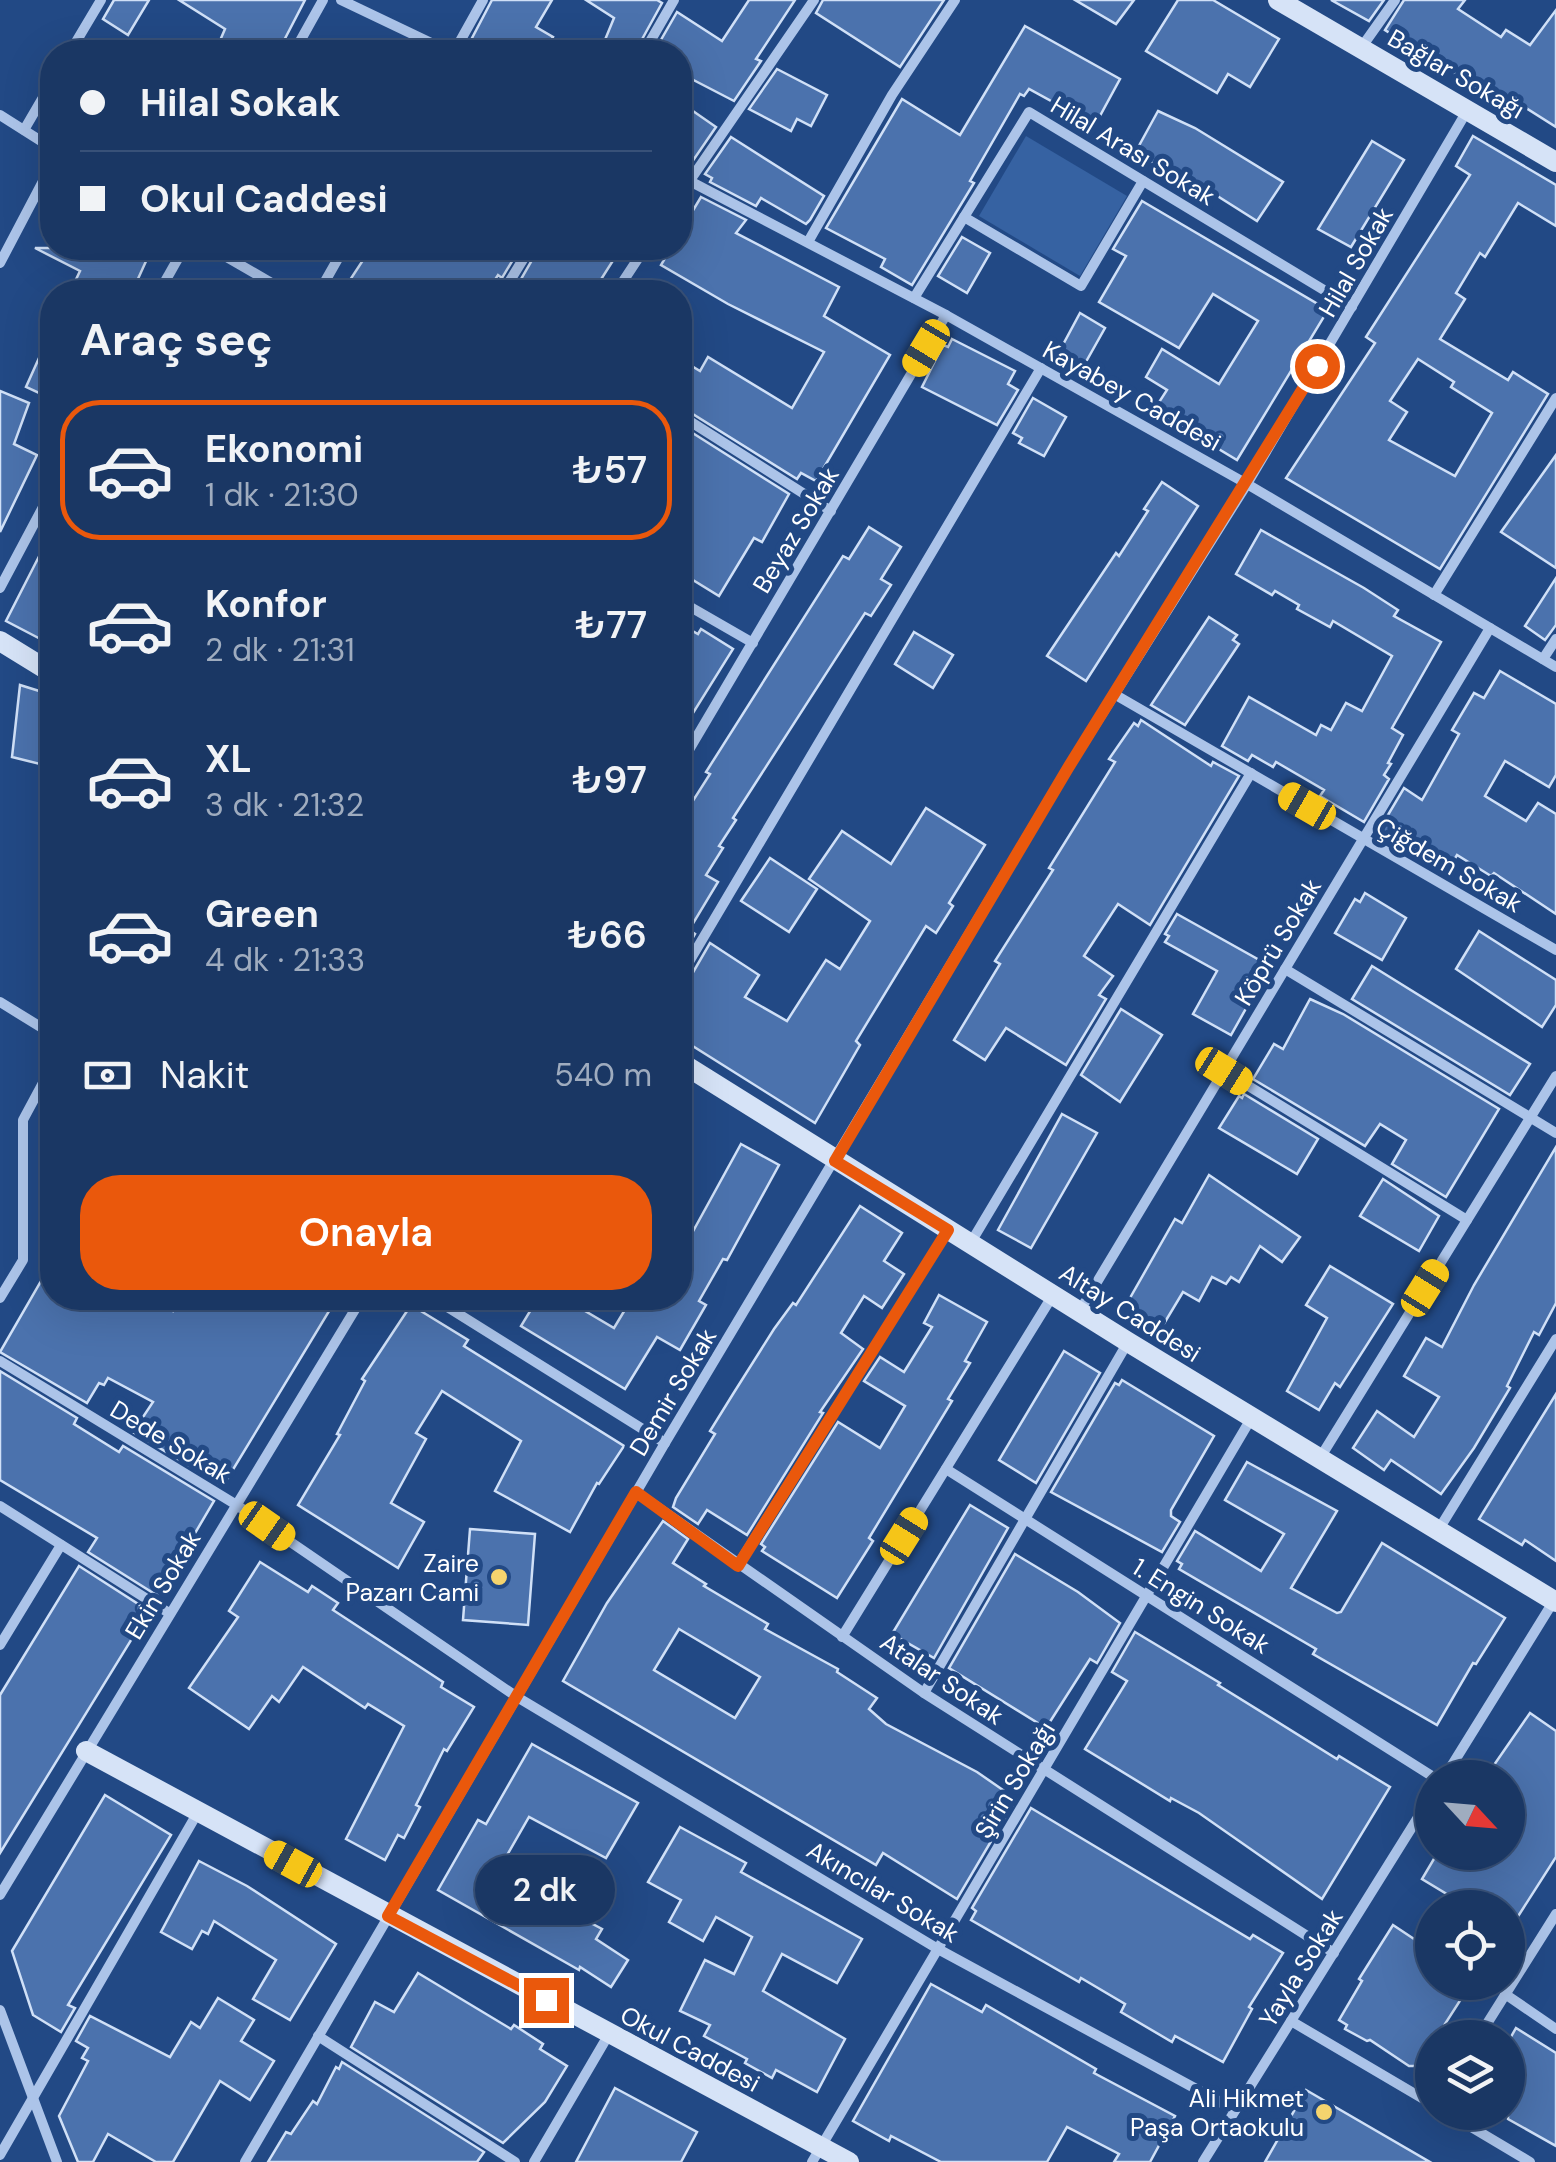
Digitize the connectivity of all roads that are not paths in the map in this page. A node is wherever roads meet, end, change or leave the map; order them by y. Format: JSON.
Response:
{"nodes":[{"id":1,"x":101,"y":0,"type":"edge"},
{"id":2,"x":324,"y":0,"type":"edge"},
{"id":3,"x":342,"y":0,"type":"edge"},
{"id":4,"x":483,"y":0,"type":"edge"},
{"id":5,"x":674,"y":0,"type":"edge"},
{"id":6,"x":814,"y":0,"type":"edge"},
{"id":7,"x":955,"y":0,"type":"edge"},
{"id":8,"x":1278,"y":0,"type":"edge"},
{"id":9,"x":1395,"y":0,"type":"edge"},
{"id":10,"x":77,"y":40,"type":"edge"},
{"id":11,"x":301,"y":40,"type":"edge"},
{"id":12,"x":427,"y":40,"type":"edge"},
{"id":13,"x":459,"y":40,"type":"edge"},
{"id":14,"x":651,"y":40,"type":"edge"},
{"id":15,"x":1361,"y":48,"type":"junction"},
{"id":16,"x":40,"y":103,"type":"edge"},
{"id":17,"x":1467,"y":111,"type":"junction"},
{"id":18,"x":0,"y":115,"type":"edge"},
{"id":19,"x":24,"y":130,"type":"junction"},
{"id":20,"x":40,"y":140,"type":"edge"},
{"id":21,"x":1556,"y":162,"type":"edge"},
{"id":22,"x":692,"y":167,"type":"edge"},
{"id":23,"x":1144,"y":181,"type":"junction"},
{"id":24,"x":692,"y":182,"type":"edge"},
{"id":25,"x":40,"y":187,"type":"edge"},
{"id":26,"x":964,"y":217,"type":"junction"},
{"id":27,"x":808,"y":242,"type":"junction"},
{"id":28,"x":232,"y":260,"type":"edge"},
{"id":29,"x":0,"y":263,"type":"edge"},
{"id":30,"x":266,"y":280,"type":"edge"},
{"id":31,"x":914,"y":298,"type":"junction"},
{"id":32,"x":1352,"y":307,"type":"junction"},
{"id":33,"x":946,"y":315,"type":"junction"},
{"id":34,"x":1042,"y":368,"type":"junction"},
{"id":35,"x":1556,"y":398,"type":"edge"},
{"id":36,"x":692,"y":423,"type":"edge"},
{"id":37,"x":1247,"y":484,"type":"junction"},
{"id":38,"x":830,"y":511,"type":"junction"},
{"id":39,"x":40,"y":513,"type":"edge"},
{"id":40,"x":0,"y":588,"type":"edge"},
{"id":41,"x":1434,"y":594,"type":"junction"},
{"id":42,"x":692,"y":608,"type":"edge"},
{"id":43,"x":1490,"y":628,"type":"junction"},
{"id":44,"x":1556,"y":639,"type":"edge"},
{"id":45,"x":0,"y":642,"type":"edge"},
{"id":46,"x":753,"y":643,"type":"junction"},
{"id":47,"x":1543,"y":659,"type":"junction"},
{"id":48,"x":40,"y":666,"type":"edge"},
{"id":49,"x":1556,"y":667,"type":"edge"},
{"id":50,"x":1114,"y":694,"type":"junction"},
{"id":51,"x":692,"y":745,"type":"edge"},
{"id":52,"x":1251,"y":774,"type":"junction"},
{"id":53,"x":1363,"y":839,"type":"junction"},
{"id":54,"x":1556,"y":950,"type":"edge"},
{"id":55,"x":692,"y":957,"type":"edge"},
{"id":56,"x":1285,"y":970,"type":"junction"},
{"id":57,"x":0,"y":1002,"type":"edge"},
{"id":58,"x":40,"y":1027,"type":"edge"},
{"id":59,"x":692,"y":1070,"type":"edge"},
{"id":60,"x":1224,"y":1071,"type":"junction"},
{"id":61,"x":1556,"y":1076,"type":"edge"},
{"id":62,"x":40,"y":1088,"type":"edge"},
{"id":63,"x":1532,"y":1118,"type":"junction"},
{"id":64,"x":1556,"y":1133,"type":"edge"},
{"id":65,"x":835,"y":1161,"type":"junction"},
{"id":66,"x":1467,"y":1220,"type":"junction"},
{"id":67,"x":948,"y":1230,"type":"junction"},
{"id":68,"x":970,"y":1244,"type":"junction"},
{"id":69,"x":1053,"y":1296,"type":"junction"},
{"id":70,"x":0,"y":1298,"type":"edge"},
{"id":71,"x":355,"y":1310,"type":"edge"},
{"id":72,"x":452,"y":1310,"type":"edge"},
{"id":73,"x":1079,"y":1312,"type":"junction"},
{"id":74,"x":1556,"y":1338,"type":"edge"},
{"id":75,"x":1128,"y":1342,"type":"junction"},
{"id":76,"x":0,"y":1361,"type":"edge"},
{"id":77,"x":1252,"y":1418,"type":"junction"},
{"id":78,"x":665,"y":1443,"type":"junction"},
{"id":79,"x":1320,"y":1458,"type":"junction"},
{"id":80,"x":946,"y":1468,"type":"junction"},
{"id":81,"x":636,"y":1492,"type":"junction"},
{"id":82,"x":236,"y":1504,"type":"junction"},
{"id":83,"x":0,"y":1506,"type":"edge"},
{"id":84,"x":1025,"y":1518,"type":"junction"},
{"id":85,"x":1438,"y":1529,"type":"junction"},
{"id":86,"x":61,"y":1544,"type":"junction"},
{"id":87,"x":738,"y":1566,"type":"junction"},
{"id":88,"x":1147,"y":1595,"type":"junction"},
{"id":89,"x":1555,"y":1601,"type":"edge"},
{"id":90,"x":169,"y":1613,"type":"junction"},
{"id":91,"x":842,"y":1637,"type":"junction"},
{"id":92,"x":0,"y":1645,"type":"edge"},
{"id":93,"x":924,"y":1693,"type":"junction"},
{"id":94,"x":517,"y":1697,"type":"junction"},
{"id":95,"x":86,"y":1751,"type":"junction"},
{"id":96,"x":1455,"y":1760,"type":"edge"},
{"id":97,"x":1415,"y":1765,"type":"edge"},
{"id":98,"x":1044,"y":1770,"type":"junction"},
{"id":99,"x":198,"y":1812,"type":"junction"},
{"id":100,"x":1415,"y":1822,"type":"edge"},
{"id":101,"x":0,"y":1895,"type":"edge"},
{"id":102,"x":1556,"y":1914,"type":"edge"},
{"id":103,"x":388,"y":1916,"type":"junction"},
{"id":104,"x":938,"y":1949,"type":"junction"},
{"id":105,"x":1334,"y":1953,"type":"junction"},
{"id":106,"x":1525,"y":1963,"type":"edge"},
{"id":107,"x":1514,"y":2000,"type":"edge"},
{"id":108,"x":0,"y":2010,"type":"edge"},
{"id":109,"x":1291,"y":2021,"type":"junction"},
{"id":110,"x":1556,"y":2029,"type":"edge"},
{"id":111,"x":610,"y":2034,"type":"junction"},
{"id":112,"x":318,"y":2036,"type":"junction"},
{"id":113,"x":1415,"y":2094,"type":"edge"},
{"id":114,"x":34,"y":2095,"type":"junction"},
{"id":115,"x":1235,"y":2110,"type":"junction"},
{"id":116,"x":1476,"y":2130,"type":"edge"},
{"id":117,"x":817,"y":2154,"type":"edge"},
{"id":118,"x":0,"y":2155,"type":"edge"},
{"id":119,"x":57,"y":2162,"type":"edge"},
{"id":120,"x":245,"y":2162,"type":"edge"},
{"id":121,"x":514,"y":2162,"type":"edge"},
{"id":122,"x":534,"y":2162,"type":"edge"},
{"id":123,"x":848,"y":2162,"type":"edge"},
{"id":124,"x":1202,"y":2162,"type":"edge"},
{"id":125,"x":1530,"y":2162,"type":"edge"}],
"edges":[{"from":1,"to":10,"type":"street"},
{"from":2,"to":11,"type":"street"},
{"from":3,"to":12,"type":"street"},
{"from":4,"to":13,"type":"street"},
{"from":5,"to":14,"type":"street"},
{"from":6,"to":22,"type":"street"},
{"from":7,"to":27,"type":"street"},
{"from":8,"to":15,"type":"main road","name":"Bağlar Sokağı"},
{"from":9,"to":15,"type":"street"},
{"from":15,"to":17,"type":"main road","name":"Bağlar Sokağı"},
{"from":16,"to":19,"type":"street"},
{"from":17,"to":21,"type":"main road","name":"Bağlar Sokağı"},
{"from":17,"to":32,"type":"street","name":"Hilal Sokak"},
{"from":18,"to":19,"type":"street"},
{"from":19,"to":20,"type":"street"},
{"from":23,"to":26,"type":"street","name":"Hilal Arası Sokak"},
{"from":23,"to":26,"type":"street"},
{"from":23,"to":32,"type":"street","name":"Hilal Arası Sokak"},
{"from":24,"to":27,"type":"street","name":"Kayabey Caddesi"},
{"from":25,"to":29,"type":"street"},
{"from":26,"to":31,"type":"street","name":"Hilal Arası Sokak"},
{"from":27,"to":31,"type":"street","name":"Kayabey Caddesi"},
{"from":28,"to":30,"type":"street"},
{"from":31,"to":33,"type":"street","name":"Kayabey Caddesi"},
{"from":32,"to":37,"type":"street","name":"Hilal Sokak"},
{"from":33,"to":34,"type":"street","name":"Kayabey Caddesi"},
{"from":33,"to":38,"type":"street","name":"Beyaz Sokak"},
{"from":34,"to":37,"type":"street","name":"Kayabey Caddesi"},
{"from":34,"to":55,"type":"street"},
{"from":35,"to":41,"type":"street"},
{"from":36,"to":38,"type":"street"},
{"from":37,"to":41,"type":"street","name":"Kayabey Caddesi"},
{"from":37,"to":50,"type":"street","name":"Hilal Sokak"},
{"from":38,"to":46,"type":"street","name":"Beyaz Sokak"},
{"from":39,"to":40,"type":"street"},
{"from":41,"to":43,"type":"street","name":"Kayabey Caddesi"},
{"from":42,"to":46,"type":"street"},
{"from":43,"to":47,"type":"street","name":"Kayabey Caddesi"},
{"from":43,"to":53,"type":"street","name":"Köprü Sokak"},
{"from":44,"to":47,"type":"street"},
{"from":45,"to":48,"type":"main road"},
{"from":46,"to":51,"type":"street","name":"Beyaz Sokak"},
{"from":47,"to":49,"type":"street","name":"Kayabey Caddesi"},
{"from":50,"to":52,"type":"street","name":"Çiğdem Sokak"},
{"from":50,"to":65,"type":"street","name":"Demir Sokak"},
{"from":52,"to":53,"type":"street","name":"Çiğdem Sokak"},
{"from":52,"to":68,"type":"street"},
{"from":53,"to":54,"type":"street","name":"Çiğdem Sokak"},
{"from":53,"to":56,"type":"street","name":"Köprü Sokak"},
{"from":56,"to":60,"type":"street","name":"Köprü Sokak"},
{"from":56,"to":63,"type":"street"},
{"from":57,"to":58,"type":"street"},
{"from":59,"to":65,"type":"main road","name":"Altay Caddesi"},
{"from":60,"to":66,"type":"street"},
{"from":60,"to":73,"type":"street","name":"Köprü Sokak"},
{"from":61,"to":63,"type":"street"},
{"from":62,"to":70,"type":"street"},
{"from":63,"to":64,"type":"street"},
{"from":63,"to":66,"type":"street"},
{"from":65,"to":67,"type":"main road","name":"Altay Caddesi"},
{"from":65,"to":78,"type":"street","name":"Demir Sokak"},
{"from":66,"to":79,"type":"street"},
{"from":67,"to":68,"type":"main road","name":"Altay Caddesi"},
{"from":67,"to":87,"type":"street"},
{"from":68,"to":69,"type":"main road","name":"Altay Caddesi"},
{"from":69,"to":73,"type":"main road","name":"Altay Caddesi"},
{"from":69,"to":80,"type":"street"},
{"from":71,"to":82,"type":"street","name":"Ekin Sokak"},
{"from":72,"to":78,"type":"street"},
{"from":73,"to":75,"type":"main road","name":"Altay Caddesi"},
{"from":74,"to":85,"type":"street"},
{"from":75,"to":77,"type":"main road","name":"Altay Caddesi"},
{"from":75,"to":84,"type":"street"},
{"from":76,"to":82,"type":"street","name":"Dede Sokak"},
{"from":77,"to":79,"type":"main road","name":"Altay Caddesi"},
{"from":77,"to":88,"type":"street","name":"Şirin Sokağı"},
{"from":78,"to":81,"type":"street","name":"Demir Sokak"},
{"from":79,"to":85,"type":"main road","name":"Altay Caddesi"},
{"from":80,"to":84,"type":"street","name":"1. Engin Sokak"},
{"from":80,"to":91,"type":"street"},
{"from":81,"to":87,"type":"street","name":"Atalar Sokak"},
{"from":81,"to":94,"type":"street","name":"Demir Sokak"},
{"from":82,"to":90,"type":"street","name":"Ekin Sokak"},
{"from":82,"to":94,"type":"street","name":"Dede Sokak"},
{"from":83,"to":86,"type":"street"},
{"from":84,"to":88,"type":"street","name":"1. Engin Sokak"},
{"from":84,"to":93,"type":"street"},
{"from":85,"to":89,"type":"main road","name":"Altay Caddesi"},
{"from":86,"to":90,"type":"street"},
{"from":86,"to":92,"type":"street"},
{"from":87,"to":91,"type":"street","name":"Atalar Sokak"},
{"from":88,"to":97,"type":"street","name":"1. Engin Sokak"},
{"from":88,"to":98,"type":"street","name":"Şirin Sokağı"},
{"from":89,"to":96,"type":"street"},
{"from":90,"to":95,"type":"street","name":"Ekin Sokak"},
{"from":91,"to":93,"type":"street","name":"Atalar Sokak"},
{"from":93,"to":98,"type":"street","name":"Atalar Sokak"},
{"from":94,"to":103,"type":"street","name":"Demir Sokak"},
{"from":94,"to":104,"type":"street","name":"Akıncılar Sokak"},
{"from":95,"to":99,"type":"main road","name":"Okul Caddesi"},
{"from":95,"to":101,"type":"street","name":"Ekin Sokak"},
{"from":98,"to":104,"type":"street","name":"Şirin Sokağı"},
{"from":98,"to":105,"type":"street","name":"Atalar Sokak"},
{"from":99,"to":103,"type":"main road","name":"Okul Caddesi"},
{"from":99,"to":114,"type":"street"},
{"from":100,"to":105,"type":"street","name":"Yayla Sokak"},
{"from":102,"to":106,"type":"street"},
{"from":103,"to":111,"type":"main road","name":"Okul Caddesi"},
{"from":103,"to":112,"type":"street","name":"Demir Sokak"},
{"from":104,"to":115,"type":"street","name":"Akıncılar Sokak"},
{"from":104,"to":117,"type":"street","name":"Şirin Sokağı"},
{"from":105,"to":109,"type":"street","name":"Yayla Sokak"},
{"from":107,"to":110,"type":"street"},
{"from":108,"to":114,"type":"street"},
{"from":109,"to":113,"type":"street"},
{"from":109,"to":115,"type":"street","name":"Yayla Sokak"},
{"from":111,"to":117,"type":"main road","name":"Okul Caddesi"},
{"from":111,"to":122,"type":"street"},
{"from":112,"to":120,"type":"street","name":"Demir Sokak"},
{"from":112,"to":121,"type":"street"},
{"from":114,"to":118,"type":"street"},
{"from":114,"to":119,"type":"street"},
{"from":115,"to":124,"type":"street","name":"Yayla Sokak"},
{"from":116,"to":125,"type":"street"},
{"from":117,"to":123,"type":"main road","name":"Okul Caddesi"}]}
